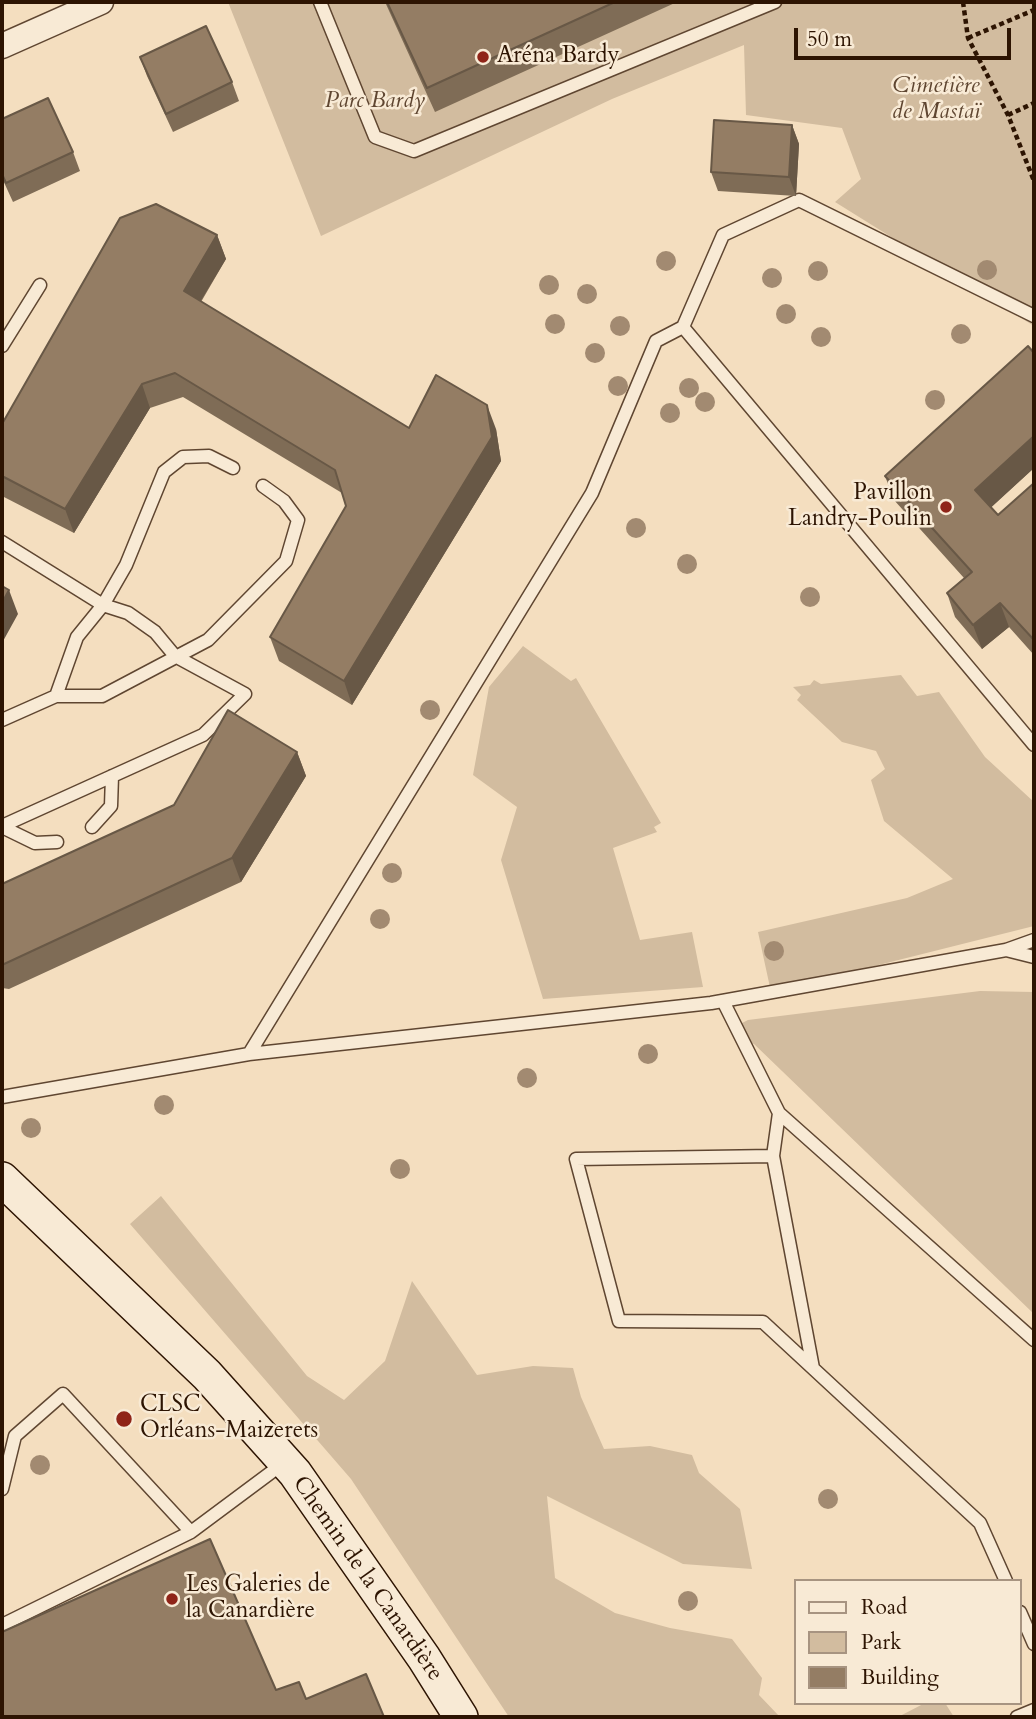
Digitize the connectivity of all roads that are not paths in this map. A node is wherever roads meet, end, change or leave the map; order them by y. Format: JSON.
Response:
{"nodes":[{"id":1,"x":101,"y":2,"type":"edge"},
{"id":2,"x":320,"y":2,"type":"edge"},
{"id":3,"x":775,"y":2,"type":"edge"},
{"id":4,"x":2,"y":47,"type":"edge"},
{"id":5,"x":40,"y":285,"type":"dead end"},
{"id":6,"x":1034,"y":316,"type":"edge"},
{"id":7,"x":683,"y":327,"type":"junction"},
{"id":8,"x":2,"y":346,"type":"edge"},
{"id":9,"x":233,"y":468,"type":"dead end"},
{"id":10,"x":263,"y":486,"type":"dead end"},
{"id":11,"x":2,"y":542,"type":"edge"},
{"id":12,"x":103,"y":605,"type":"junction"},
{"id":13,"x":175,"y":656,"type":"junction"},
{"id":14,"x":56,"y":696,"type":"junction"},
{"id":15,"x":2,"y":720,"type":"edge"},
{"id":16,"x":1034,"y":745,"type":"edge"},
{"id":17,"x":112,"y":776,"type":"junction"},
{"id":18,"x":2,"y":826,"type":"edge"},
{"id":19,"x":92,"y":827,"type":"dead end"},
{"id":20,"x":57,"y":842,"type":"dead end"},
{"id":21,"x":1034,"y":940,"type":"edge"},
{"id":22,"x":1006,"y":950,"type":"junction"},
{"id":23,"x":1034,"y":957,"type":"edge"},
{"id":24,"x":723,"y":1001,"type":"junction"},
{"id":25,"x":249,"y":1054,"type":"junction"},
{"id":26,"x":2,"y":1097,"type":"edge"},
{"id":27,"x":779,"y":1113,"type":"junction"},
{"id":28,"x":773,"y":1156,"type":"junction"},
{"id":29,"x":2,"y":1179,"type":"edge"},
{"id":30,"x":1034,"y":1340,"type":"edge"},
{"id":31,"x":813,"y":1368,"type":"junction"},
{"id":32,"x":2,"y":1429,"type":"edge"},
{"id":33,"x":15,"y":1436,"type":"junction"},
{"id":34,"x":285,"y":1462,"type":"junction"},
{"id":35,"x":2,"y":1489,"type":"edge"},
{"id":36,"x":191,"y":1532,"type":"junction"},
{"id":37,"x":1005,"y":1579,"type":"edge"},
{"id":38,"x":1022,"y":1617,"type":"edge"},
{"id":39,"x":2,"y":1625,"type":"edge"},
{"id":40,"x":1034,"y":1644,"type":"edge"},
{"id":41,"x":1034,"y":1710,"type":"edge"},
{"id":42,"x":461,"y":1717,"type":"edge"},
{"id":43,"x":1017,"y":1717,"type":"edge"}],
"edges":[{"from":1,"to":4,"type":"street"},
{"from":2,"to":3,"type":"lane"},
{"from":5,"to":8,"type":"lane"},
{"from":6,"to":7,"type":"lane"},
{"from":7,"to":16,"type":"lane"},
{"from":7,"to":25,"type":"lane"},
{"from":9,"to":12,"type":"lane"},
{"from":10,"to":13,"type":"lane"},
{"from":11,"to":12,"type":"lane"},
{"from":12,"to":13,"type":"lane"},
{"from":12,"to":14,"type":"lane"},
{"from":13,"to":14,"type":"lane"},
{"from":13,"to":17,"type":"lane"},
{"from":14,"to":15,"type":"lane"},
{"from":17,"to":18,"type":"lane"},
{"from":17,"to":19,"type":"lane"},
{"from":18,"to":20,"type":"lane"},
{"from":21,"to":22,"type":"lane"},
{"from":22,"to":23,"type":"lane"},
{"from":22,"to":24,"type":"lane"},
{"from":24,"to":25,"type":"lane"},
{"from":24,"to":27,"type":"lane"},
{"from":25,"to":26,"type":"lane"},
{"from":27,"to":28,"type":"lane"},
{"from":27,"to":30,"type":"lane"},
{"from":28,"to":31,"type":"lane"},
{"from":28,"to":31,"type":"lane"},
{"from":29,"to":34,"type":"main road","name":"Chemin de la Canardière"},
{"from":31,"to":37,"type":"lane"},
{"from":32,"to":33,"type":"lane"},
{"from":33,"to":35,"type":"lane"},
{"from":33,"to":36,"type":"lane"},
{"from":34,"to":36,"type":"lane"},
{"from":34,"to":42,"type":"main road","name":"Chemin de la Canardière"},
{"from":36,"to":39,"type":"lane"},
{"from":38,"to":40,"type":"lane"},
{"from":41,"to":43,"type":"lane"}]}
